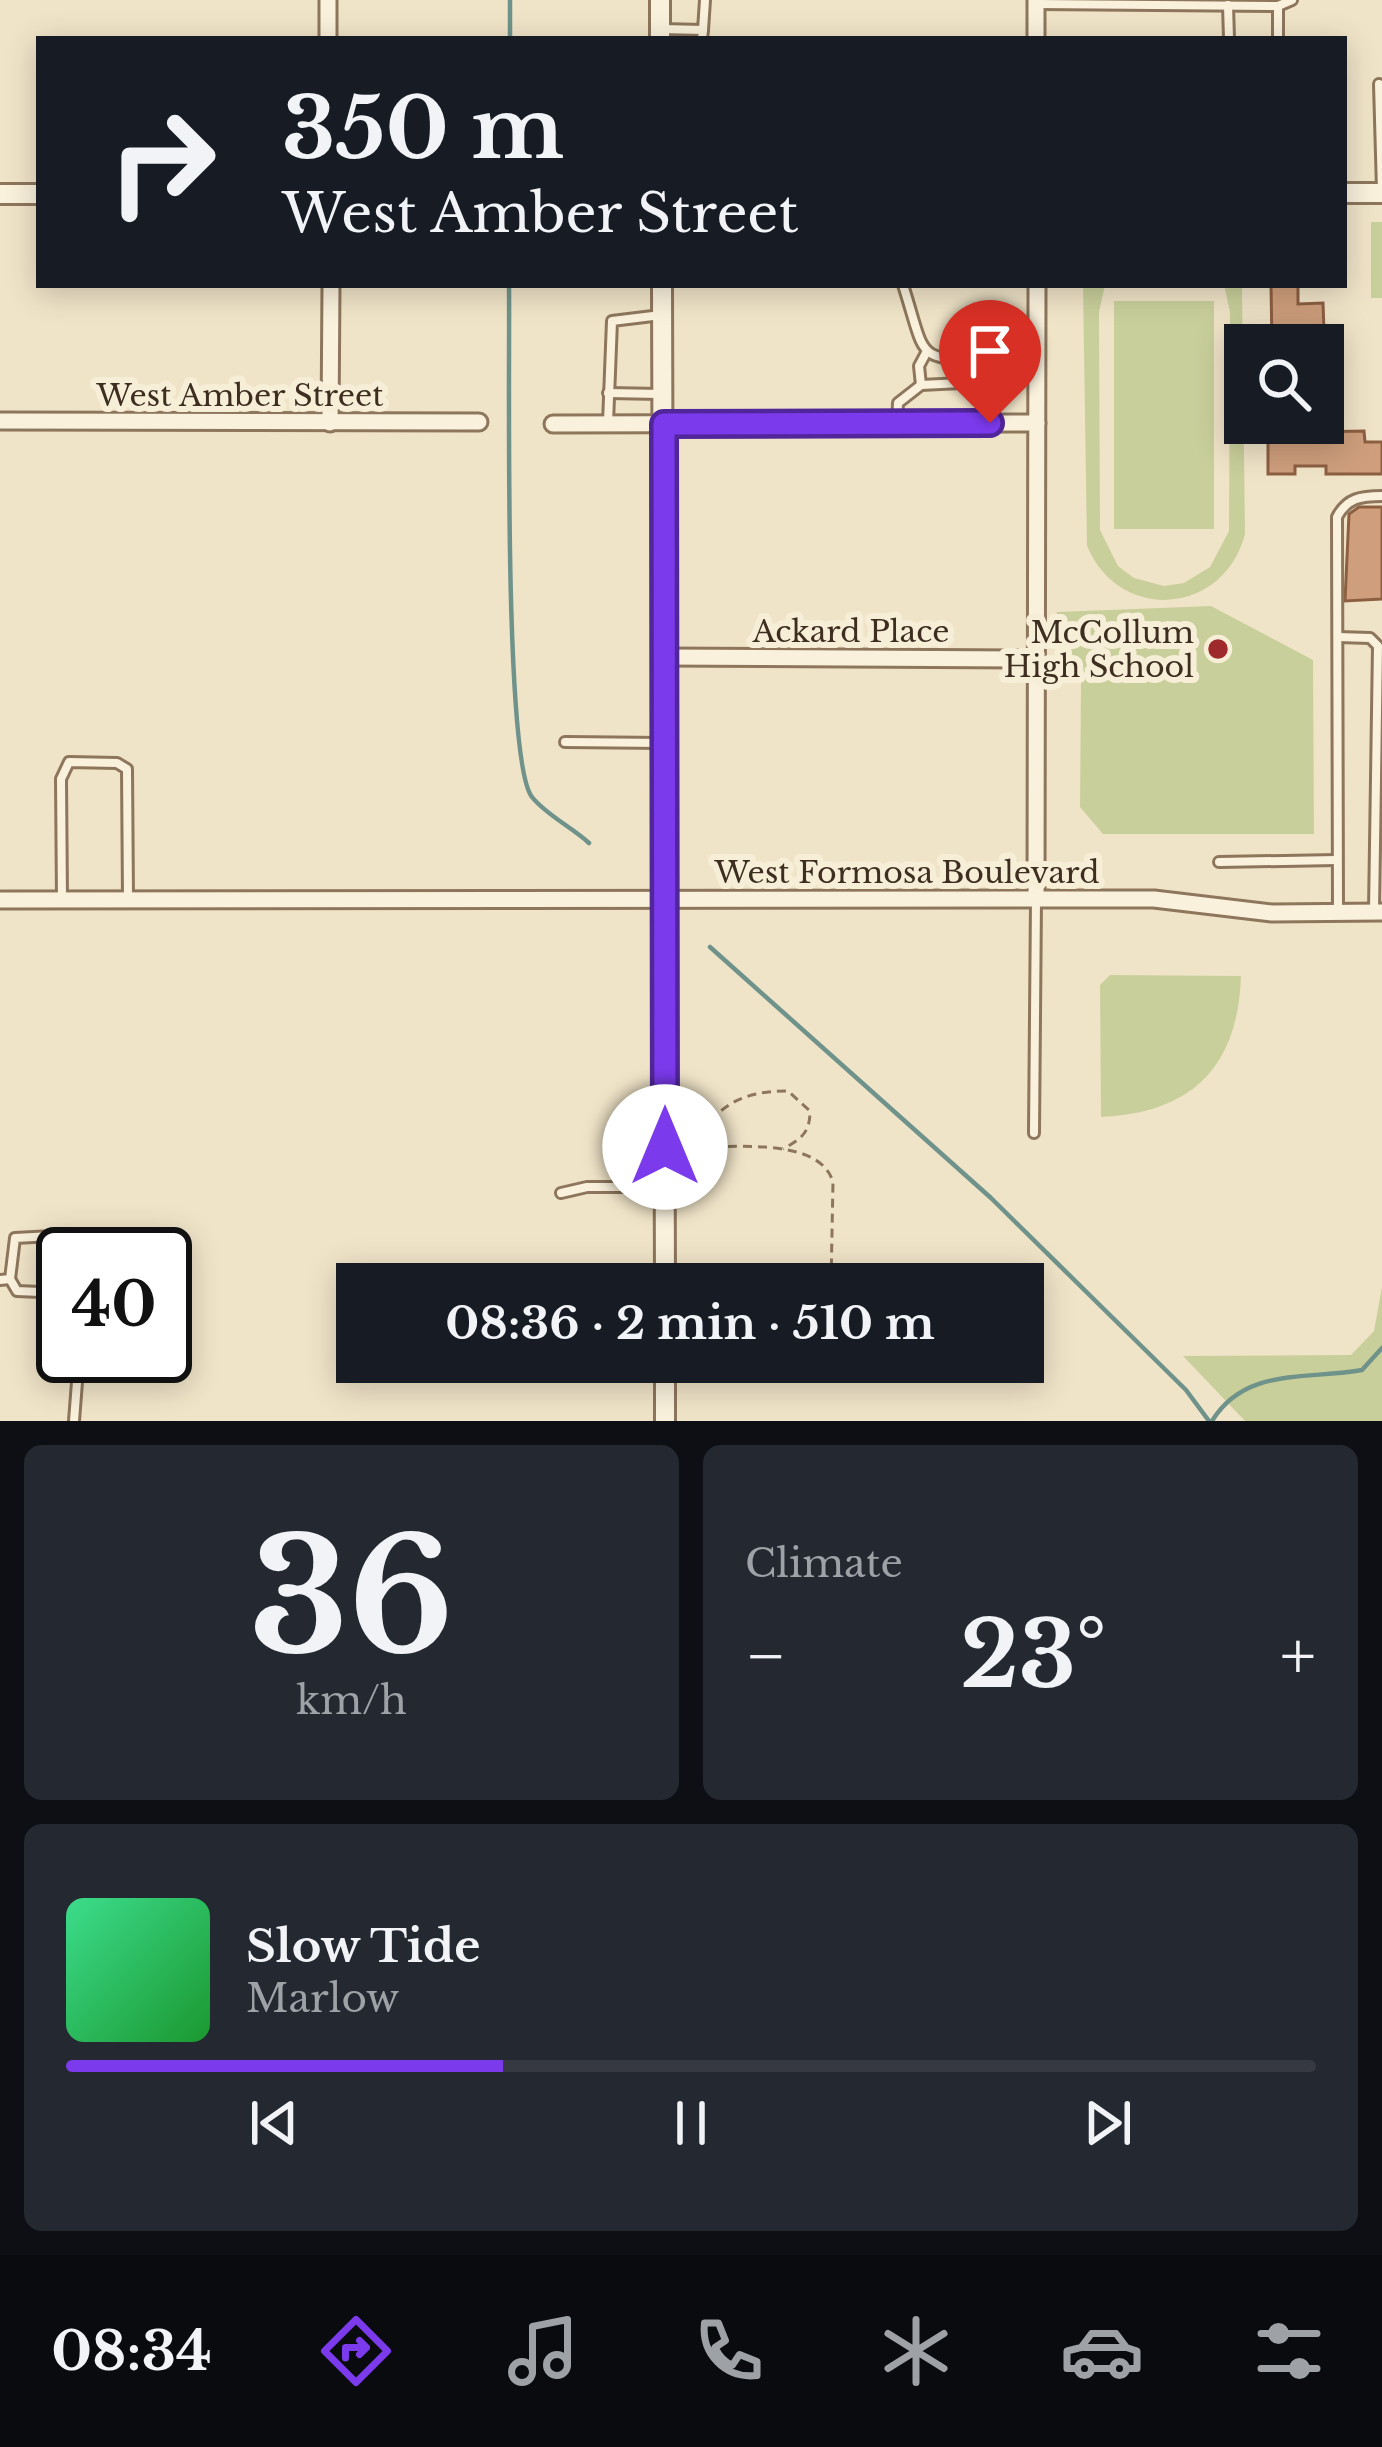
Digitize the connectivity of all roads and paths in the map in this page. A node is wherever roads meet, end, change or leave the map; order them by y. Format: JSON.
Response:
{"nodes":[{"id":1,"x":328,"y":0,"type":"edge"},
{"id":2,"x":660,"y":0,"type":"edge"},
{"id":3,"x":705,"y":0,"type":"edge"},
{"id":4,"x":1292,"y":0,"type":"edge"},
{"id":5,"x":1036,"y":2,"type":"edge"},
{"id":6,"x":1228,"y":5,"type":"junction"},
{"id":7,"x":1278,"y":6,"type":"junction"},
{"id":8,"x":660,"y":34,"type":"edge"},
{"id":9,"x":703,"y":34,"type":"edge"},
{"id":10,"x":328,"y":36,"type":"edge"},
{"id":11,"x":1036,"y":36,"type":"edge"},
{"id":12,"x":1229,"y":36,"type":"edge"},
{"id":13,"x":1278,"y":36,"type":"edge"},
{"id":14,"x":1378,"y":84,"type":"dead end"},
{"id":15,"x":1381,"y":158,"type":"edge"},
{"id":16,"x":1347,"y":193,"type":"edge"},
{"id":17,"x":1382,"y":193,"type":"edge"},
{"id":18,"x":0,"y":194,"type":"edge"},
{"id":19,"x":36,"y":194,"type":"edge"},
{"id":20,"x":331,"y":288,"type":"edge"},
{"id":21,"x":662,"y":288,"type":"edge"},
{"id":22,"x":904,"y":288,"type":"edge"},
{"id":23,"x":1037,"y":288,"type":"edge"},
{"id":24,"x":662,"y":315,"type":"junction"},
{"id":25,"x":926,"y":352,"type":"junction"},
{"id":26,"x":1037,"y":373,"type":"junction"},
{"id":27,"x":1001,"y":375,"type":"junction"},
{"id":28,"x":921,"y":385,"type":"junction"},
{"id":29,"x":608,"y":393,"type":"junction"},
{"id":30,"x":664,"y":394,"type":"junction"},
{"id":31,"x":0,"y":421,"type":"edge"},
{"id":32,"x":479,"y":422,"type":"dead end"},
{"id":33,"x":330,"y":423,"type":"junction"},
{"id":34,"x":897,"y":423,"type":"junction"},
{"id":35,"x":1037,"y":423,"type":"junction"},
{"id":36,"x":553,"y":424,"type":"dead end"},
{"id":37,"x":608,"y":424,"type":"junction"},
{"id":38,"x":664,"y":424,"type":"junction"},
{"id":39,"x":1382,"y":496,"type":"edge"},
{"id":40,"x":1338,"y":637,"type":"junction"},
{"id":41,"x":665,"y":657,"type":"junction"},
{"id":42,"x":1037,"y":659,"type":"junction"},
{"id":43,"x":565,"y":742,"type":"dead end"},
{"id":44,"x":664,"y":743,"type":"junction"},
{"id":45,"x":1378,"y":855,"type":"edge"},
{"id":46,"x":1337,"y":860,"type":"junction"},
{"id":47,"x":1220,"y":862,"type":"dead end"},
{"id":48,"x":1036,"y":898,"type":"junction"},
{"id":49,"x":0,"y":900,"type":"edge"},
{"id":50,"x":62,"y":900,"type":"junction"},
{"id":51,"x":128,"y":900,"type":"junction"},
{"id":52,"x":663,"y":901,"type":"junction"},
{"id":53,"x":1338,"y":912,"type":"junction"},
{"id":54,"x":1378,"y":912,"type":"edge"},
{"id":55,"x":1034,"y":1133,"type":"dead end"},
{"id":56,"x":665,"y":1147,"type":"junction"},
{"id":57,"x":693,"y":1148,"type":"junction"},
{"id":58,"x":780,"y":1150,"type":"junction"},
{"id":59,"x":665,"y":1187,"type":"junction"},
{"id":60,"x":560,"y":1193,"type":"dead end"},
{"id":61,"x":36,"y":1237,"type":"edge"},
{"id":62,"x":665,"y":1263,"type":"edge"},
{"id":63,"x":831,"y":1263,"type":"edge"},
{"id":64,"x":5,"y":1280,"type":"edge"},
{"id":65,"x":36,"y":1292,"type":"edge"},
{"id":66,"x":77,"y":1383,"type":"edge"},
{"id":67,"x":665,"y":1383,"type":"edge"},
{"id":68,"x":74,"y":1421,"type":"edge"},
{"id":69,"x":664,"y":1421,"type":"edge"}],
"edges":[{"from":1,"to":10,"type":"street"},
{"from":2,"to":8,"type":"street"},
{"from":3,"to":9,"type":"lane"},
{"from":4,"to":7,"type":"lane"},
{"from":5,"to":6,"type":"lane"},
{"from":5,"to":11,"type":"street"},
{"from":6,"to":7,"type":"lane"},
{"from":6,"to":12,"type":"lane"},
{"from":7,"to":13,"type":"lane"},
{"from":8,"to":9,"type":"lane"},
{"from":14,"to":15,"type":"lane"},
{"from":15,"to":17,"type":"lane"},
{"from":16,"to":17,"type":"street"},
{"from":18,"to":19,"type":"street"},
{"from":20,"to":33,"type":"street"},
{"from":21,"to":24,"type":"street"},
{"from":22,"to":25,"type":"lane"},
{"from":23,"to":26,"type":"street"},
{"from":24,"to":29,"type":"lane"},
{"from":24,"to":30,"type":"street"},
{"from":25,"to":27,"type":"lane"},
{"from":25,"to":28,"type":"lane"},
{"from":26,"to":27,"type":"lane"},
{"from":26,"to":35,"type":"street"},
{"from":27,"to":28,"type":"lane"},
{"from":28,"to":34,"type":"lane"},
{"from":29,"to":30,"type":"lane"},
{"from":29,"to":37,"type":"lane"},
{"from":30,"to":38,"type":"street"},
{"from":31,"to":33,"type":"street","name":"West Amber Street"},
{"from":32,"to":33,"type":"street","name":"West Amber Street"},
{"from":34,"to":35,"type":"street"},
{"from":34,"to":38,"type":"street"},
{"from":35,"to":42,"type":"street"},
{"from":36,"to":37,"type":"street"},
{"from":37,"to":38,"type":"street"},
{"from":38,"to":41,"type":"street"},
{"from":39,"to":40,"type":"lane"},
{"from":40,"to":45,"type":"lane"},
{"from":40,"to":46,"type":"lane"},
{"from":41,"to":42,"type":"street","name":"Ackard Place"},
{"from":41,"to":44,"type":"street"},
{"from":42,"to":48,"type":"street"},
{"from":43,"to":44,"type":"lane"},
{"from":44,"to":52,"type":"street"},
{"from":45,"to":54,"type":"lane"},
{"from":46,"to":47,"type":"lane"},
{"from":46,"to":53,"type":"lane"},
{"from":48,"to":52,"type":"street","name":"West Formosa Boulevard"},
{"from":48,"to":53,"type":"street","name":"West Formosa Boulevard"},
{"from":48,"to":55,"type":"lane"},
{"from":49,"to":50,"type":"street","name":"West Formosa Boulevard"},
{"from":50,"to":51,"type":"street","name":"West Formosa Boulevard"},
{"from":50,"to":51,"type":"lane"},
{"from":51,"to":52,"type":"street","name":"West Formosa Boulevard"},
{"from":52,"to":56,"type":"street"},
{"from":53,"to":54,"type":"street","name":"West Formosa Boulevard"},
{"from":56,"to":57,"type":"path"},
{"from":56,"to":59,"type":"street"},
{"from":57,"to":58,"type":"path"},
{"from":57,"to":58,"type":"path"},
{"from":58,"to":63,"type":"path"},
{"from":59,"to":60,"type":"lane"},
{"from":59,"to":62,"type":"street"},
{"from":61,"to":64,"type":"lane"},
{"from":64,"to":65,"type":"lane"},
{"from":66,"to":68,"type":"lane"},
{"from":67,"to":69,"type":"street"}]}
